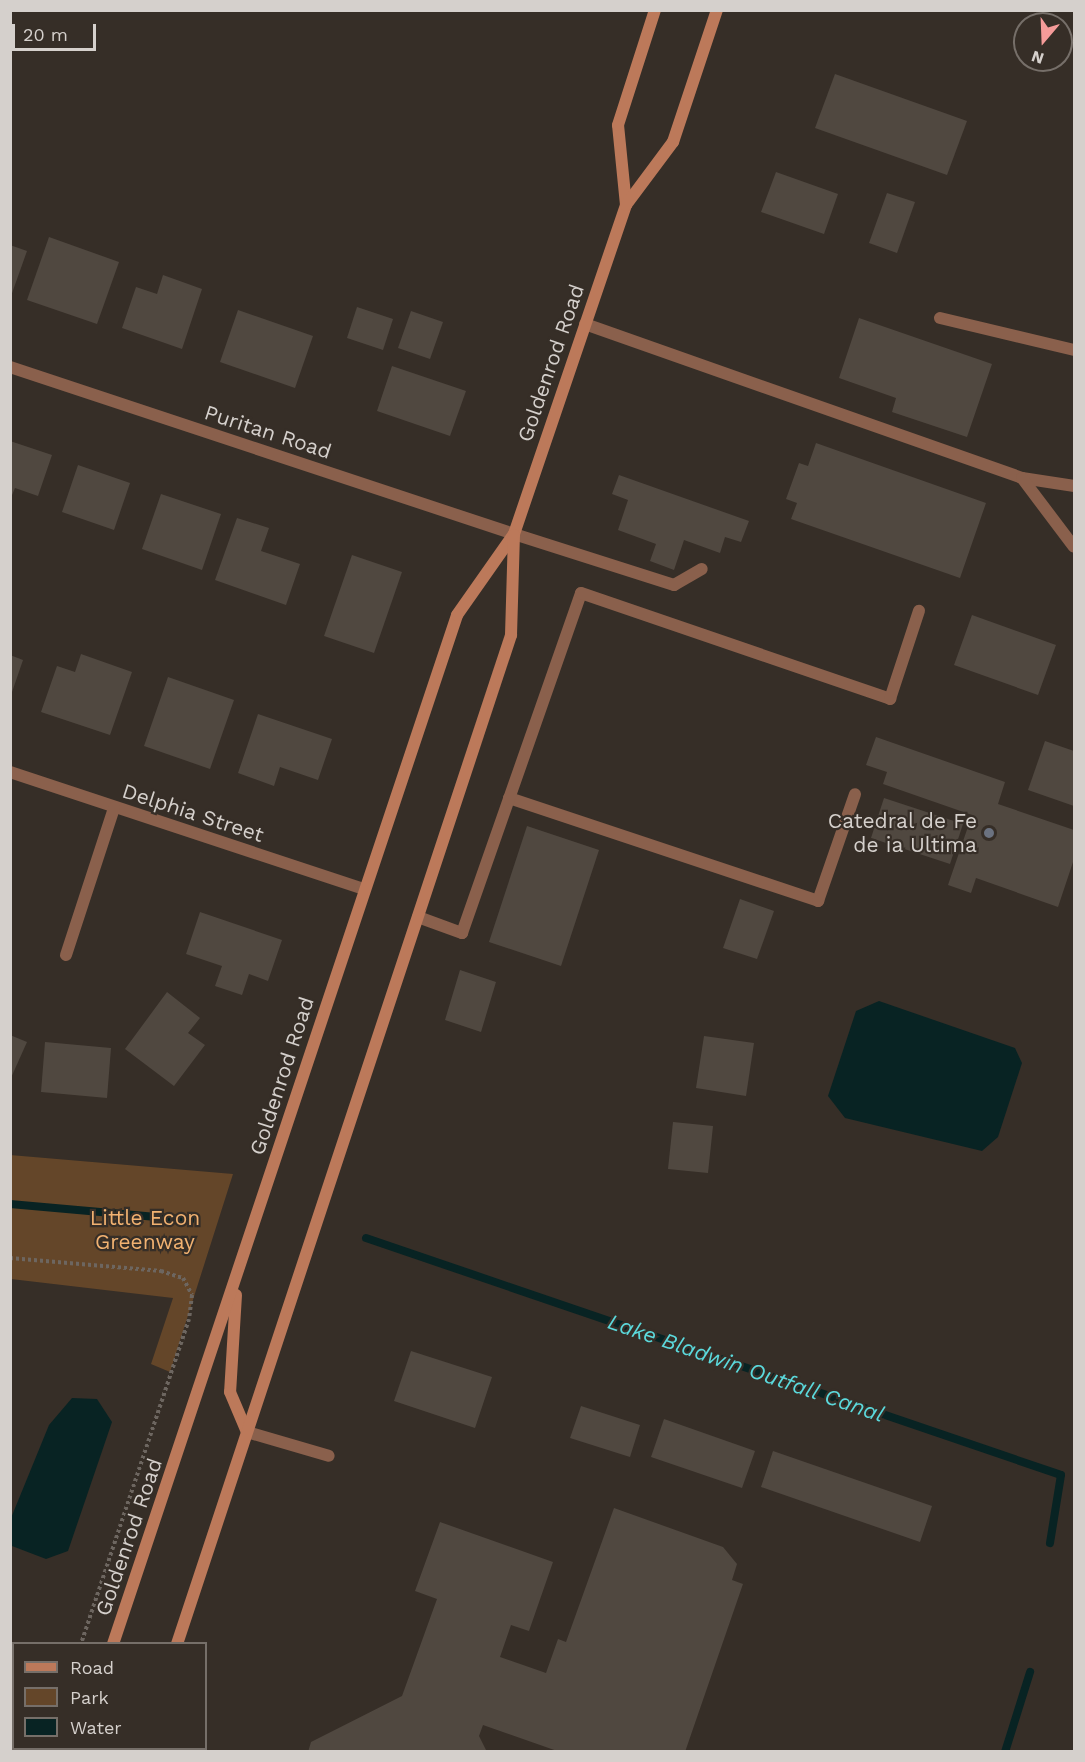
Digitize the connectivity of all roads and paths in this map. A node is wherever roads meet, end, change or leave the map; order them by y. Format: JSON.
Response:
{"nodes":[{"id":1,"x":655,"y":10,"type":"edge"},
{"id":2,"x":717,"y":10,"type":"edge"},
{"id":3,"x":626,"y":205,"type":"junction"},
{"id":4,"x":940,"y":318,"type":"dead end"},
{"id":5,"x":585,"y":324,"type":"junction"},
{"id":6,"x":1074,"y":350,"type":"edge"},
{"id":7,"x":10,"y":367,"type":"edge"},
{"id":8,"x":1022,"y":478,"type":"junction"},
{"id":9,"x":1074,"y":486,"type":"edge"},
{"id":10,"x":514,"y":534,"type":"junction"},
{"id":11,"x":1074,"y":547,"type":"edge"},
{"id":12,"x":702,"y":569,"type":"dead end"},
{"id":13,"x":919,"y":611,"type":"dead end"},
{"id":14,"x":10,"y":772,"type":"edge"},
{"id":15,"x":855,"y":794,"type":"dead end"},
{"id":16,"x":509,"y":798,"type":"junction"},
{"id":17,"x":114,"y":808,"type":"junction"},
{"id":18,"x":364,"y":889,"type":"junction"},
{"id":19,"x":418,"y":917,"type":"junction"},
{"id":20,"x":66,"y":955,"type":"dead end"},
{"id":21,"x":10,"y":1258,"type":"edge"},
{"id":22,"x":237,"y":1279,"type":"junction"},
{"id":23,"x":247,"y":1432,"type":"junction"},
{"id":24,"x":329,"y":1456,"type":"dead end"},
{"id":25,"x":82,"y":1642,"type":"edge"},
{"id":26,"x":114,"y":1642,"type":"edge"},
{"id":27,"x":178,"y":1642,"type":"edge"}],
"edges":[{"from":1,"to":3,"type":"main road","name":"Goldenrod Road"},
{"from":2,"to":3,"type":"main road","name":"Goldenrod Road"},
{"from":3,"to":5,"type":"main road","name":"Goldenrod Road"},
{"from":4,"to":6,"type":"street"},
{"from":5,"to":8,"type":"street"},
{"from":5,"to":10,"type":"main road","name":"Goldenrod Road"},
{"from":7,"to":10,"type":"street","name":"Puritan Road"},
{"from":8,"to":9,"type":"street"},
{"from":8,"to":11,"type":"street"},
{"from":10,"to":12,"type":"street","name":"Puritan Road"},
{"from":10,"to":18,"type":"main road","name":"Goldenrod Road"},
{"from":10,"to":19,"type":"main road","name":"Goldenrod Road"},
{"from":13,"to":16,"type":"street"},
{"from":14,"to":17,"type":"street","name":"Delphia Street"},
{"from":15,"to":16,"type":"street"},
{"from":16,"to":19,"type":"street"},
{"from":17,"to":18,"type":"street","name":"Delphia Street"},
{"from":17,"to":20,"type":"street"},
{"from":18,"to":22,"type":"main road","name":"Goldenrod Road"},
{"from":19,"to":23,"type":"main road","name":"Goldenrod Road"},
{"from":21,"to":25,"type":"path"},
{"from":22,"to":23,"type":"main road"},
{"from":22,"to":26,"type":"main road","name":"Goldenrod Road"},
{"from":23,"to":24,"type":"street"},
{"from":23,"to":27,"type":"main road","name":"Goldenrod Road"}]}
